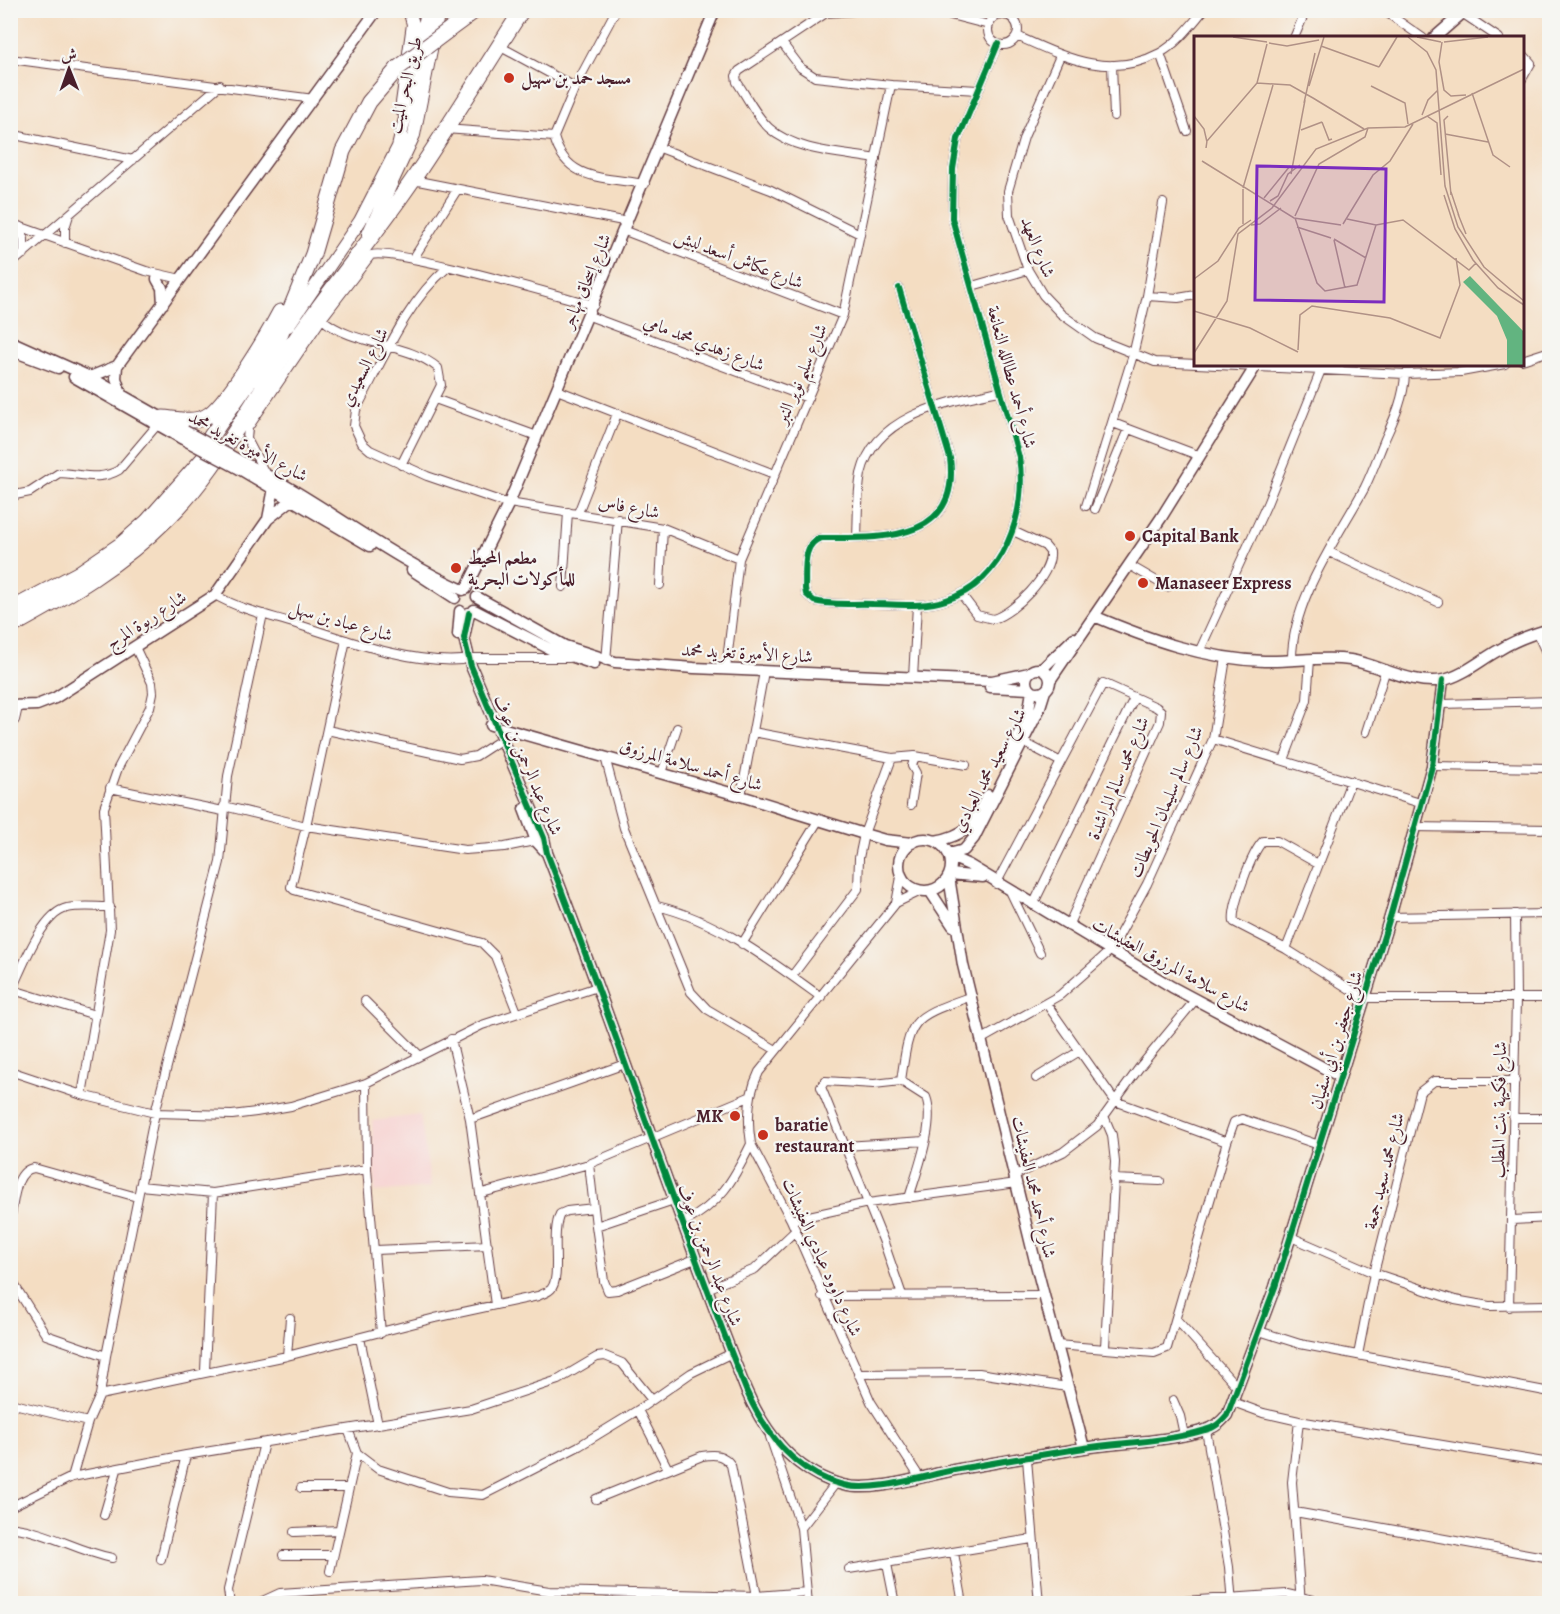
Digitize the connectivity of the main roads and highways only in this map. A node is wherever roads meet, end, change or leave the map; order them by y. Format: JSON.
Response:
{"nodes":[{"id":1,"x":409,"y":10,"type":"edge"},
{"id":2,"x":476,"y":10,"type":"edge"},
{"id":3,"x":522,"y":10,"type":"edge"},
{"id":4,"x":435,"y":11,"type":"edge"},
{"id":5,"x":393,"y":154,"type":"junction"},
{"id":6,"x":329,"y":190,"type":"junction"},
{"id":7,"x":361,"y":249,"type":"junction"},
{"id":8,"x":278,"y":340,"type":"junction"},
{"id":9,"x":161,"y":421,"type":"road end"},
{"id":10,"x":10,"y":610,"type":"edge"},
{"id":11,"x":10,"y":627,"type":"edge"}],
"edges":[{"from":1,"to":5,"type":"main road"},
{"from":2,"to":6,"type":"highway","bridge":true},
{"from":3,"to":7,"type":"highway"},
{"from":4,"to":5,"type":"main road"},
{"from":4,"to":7,"type":"main road","name":"طريق البحر الميت"},
{"from":5,"to":8,"type":"main road"},
{"from":6,"to":8,"type":"highway"},
{"from":6,"to":9,"type":"highway"},
{"from":7,"to":11,"type":"highway"},
{"from":8,"to":10,"type":"highway"}]}
